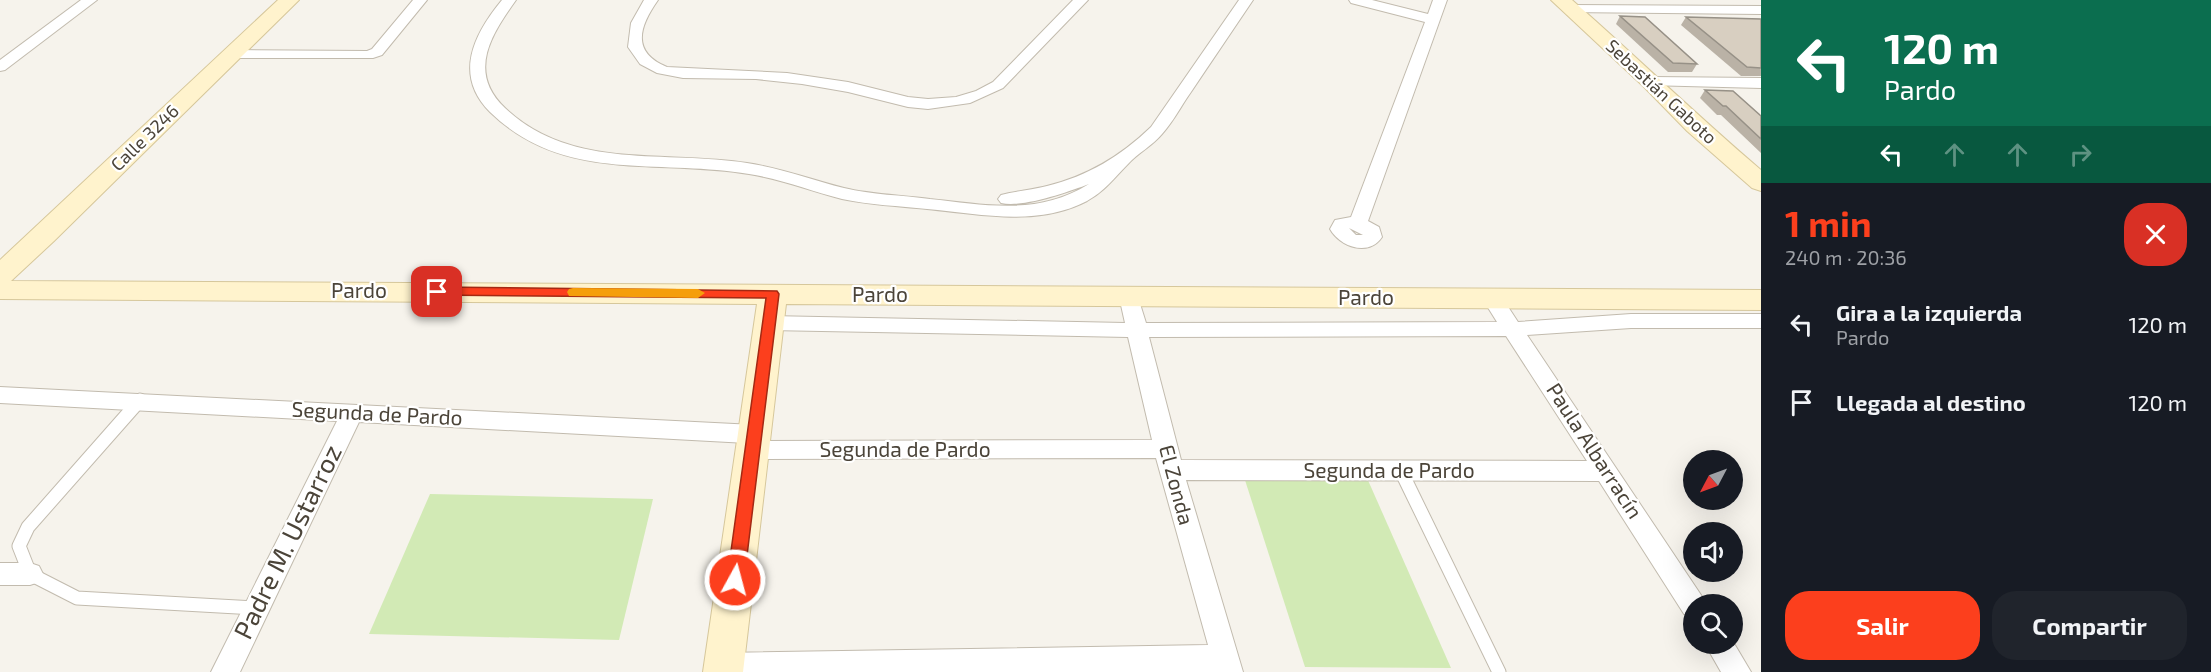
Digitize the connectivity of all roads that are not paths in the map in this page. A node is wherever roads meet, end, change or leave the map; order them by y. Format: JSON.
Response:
{"nodes":[{"id":1,"x":90,"y":0,"type":"edge"},
{"id":2,"x":289,"y":0,"type":"edge"},
{"id":3,"x":420,"y":0,"type":"edge"},
{"id":4,"x":509,"y":0,"type":"edge"},
{"id":5,"x":651,"y":0,"type":"edge"},
{"id":6,"x":1081,"y":0,"type":"edge"},
{"id":7,"x":1246,"y":0,"type":"edge"},
{"id":8,"x":1356,"y":0,"type":"edge"},
{"id":9,"x":1440,"y":0,"type":"edge"},
{"id":10,"x":1566,"y":4,"type":"edge"},
{"id":11,"x":1761,"y":10,"type":"edge"},
{"id":12,"x":1433,"y":20,"type":"junction"},
{"id":13,"x":233,"y":54,"type":"junction"},
{"id":14,"x":0,"y":66,"type":"edge"},
{"id":15,"x":1652,"y":82,"type":"junction"},
{"id":16,"x":1761,"y":83,"type":"edge"},
{"id":17,"x":1758,"y":179,"type":"edge"},
{"id":18,"x":1358,"y":223,"type":"dead end"},
{"id":19,"x":0,"y":275,"type":"edge"},
{"id":20,"x":0,"y":290,"type":"edge"},
{"id":21,"x":1129,"y":296,"type":"junction"},
{"id":22,"x":1492,"y":298,"type":"junction"},
{"id":23,"x":1761,"y":300,"type":"edge"},
{"id":24,"x":771,"y":308,"type":"junction"},
{"id":25,"x":1761,"y":321,"type":"edge"},
{"id":26,"x":1515,"y":329,"type":"junction"},
{"id":27,"x":1139,"y":330,"type":"junction"},
{"id":28,"x":0,"y":395,"type":"edge"},
{"id":29,"x":140,"y":400,"type":"junction"},
{"id":30,"x":352,"y":412,"type":"junction"},
{"id":31,"x":753,"y":442,"type":"junction"},
{"id":32,"x":1169,"y":460,"type":"junction"},
{"id":33,"x":1401,"y":471,"type":"junction"},
{"id":34,"x":1606,"y":471,"type":"junction"},
{"id":35,"x":0,"y":574,"type":"edge"},
{"id":36,"x":30,"y":574,"type":"junction"},
{"id":37,"x":1687,"y":594,"type":"edge"},
{"id":38,"x":255,"y":608,"type":"junction"},
{"id":39,"x":1725,"y":654,"type":"edge"},
{"id":40,"x":1228,"y":665,"type":"edge"},
{"id":41,"x":724,"y":669,"type":"edge"},
{"id":42,"x":225,"y":672,"type":"edge"},
{"id":43,"x":1499,"y":672,"type":"edge"},
{"id":44,"x":1737,"y":672,"type":"edge"}],
"edges":[{"from":1,"to":14,"type":"street"},
{"from":2,"to":13,"type":"main road","name":"Calle 3246"},
{"from":3,"to":13,"type":"street"},
{"from":4,"to":7,"type":"street"},
{"from":5,"to":6,"type":"street"},
{"from":8,"to":12,"type":"street"},
{"from":9,"to":12,"type":"street"},
{"from":10,"to":11,"type":"street"},
{"from":10,"to":15,"type":"main road","name":"Sebastián Gaboto"},
{"from":12,"to":18,"type":"street"},
{"from":13,"to":19,"type":"main road","name":"Calle 3246"},
{"from":15,"to":16,"type":"street"},
{"from":15,"to":17,"type":"main road","name":"Sebastián Gaboto"},
{"from":20,"to":24,"type":"main road","name":"Pardo"},
{"from":21,"to":22,"type":"main road","name":"Pardo"},
{"from":21,"to":24,"type":"main road","name":"Pardo"},
{"from":21,"to":27,"type":"street","name":"El Zonda"},
{"from":22,"to":23,"type":"main road","name":"Pardo"},
{"from":22,"to":26,"type":"street","name":"Paula Albarracín"},
{"from":24,"to":27,"type":"street","name":"Pardo"},
{"from":24,"to":31,"type":"main road"},
{"from":25,"to":26,"type":"street","name":"Pardo"},
{"from":26,"to":27,"type":"street","name":"Pardo"},
{"from":26,"to":34,"type":"street","name":"Paula Albarracín"},
{"from":27,"to":32,"type":"street","name":"El Zonda"},
{"from":28,"to":29,"type":"street","name":"Segunda de Pardo"},
{"from":29,"to":30,"type":"street","name":"Segunda de Pardo"},
{"from":29,"to":36,"type":"lane"},
{"from":30,"to":31,"type":"street","name":"Segunda de Pardo"},
{"from":30,"to":38,"type":"street","name":"Padre M. Ustarroz"},
{"from":31,"to":32,"type":"street","name":"Segunda de Pardo"},
{"from":31,"to":41,"type":"main road"},
{"from":32,"to":33,"type":"street","name":"Segunda de Pardo"},
{"from":32,"to":40,"type":"street","name":"El Zonda"},
{"from":33,"to":34,"type":"street","name":"Segunda de Pardo"},
{"from":33,"to":43,"type":"lane"},
{"from":34,"to":37,"type":"street","name":"Paula Albarracín"},
{"from":35,"to":36,"type":"street"},
{"from":36,"to":38,"type":"lane"},
{"from":38,"to":42,"type":"street","name":"Padre M. Ustarroz"},
{"from":39,"to":44,"type":"street"},
{"from":40,"to":41,"type":"street"}]}
